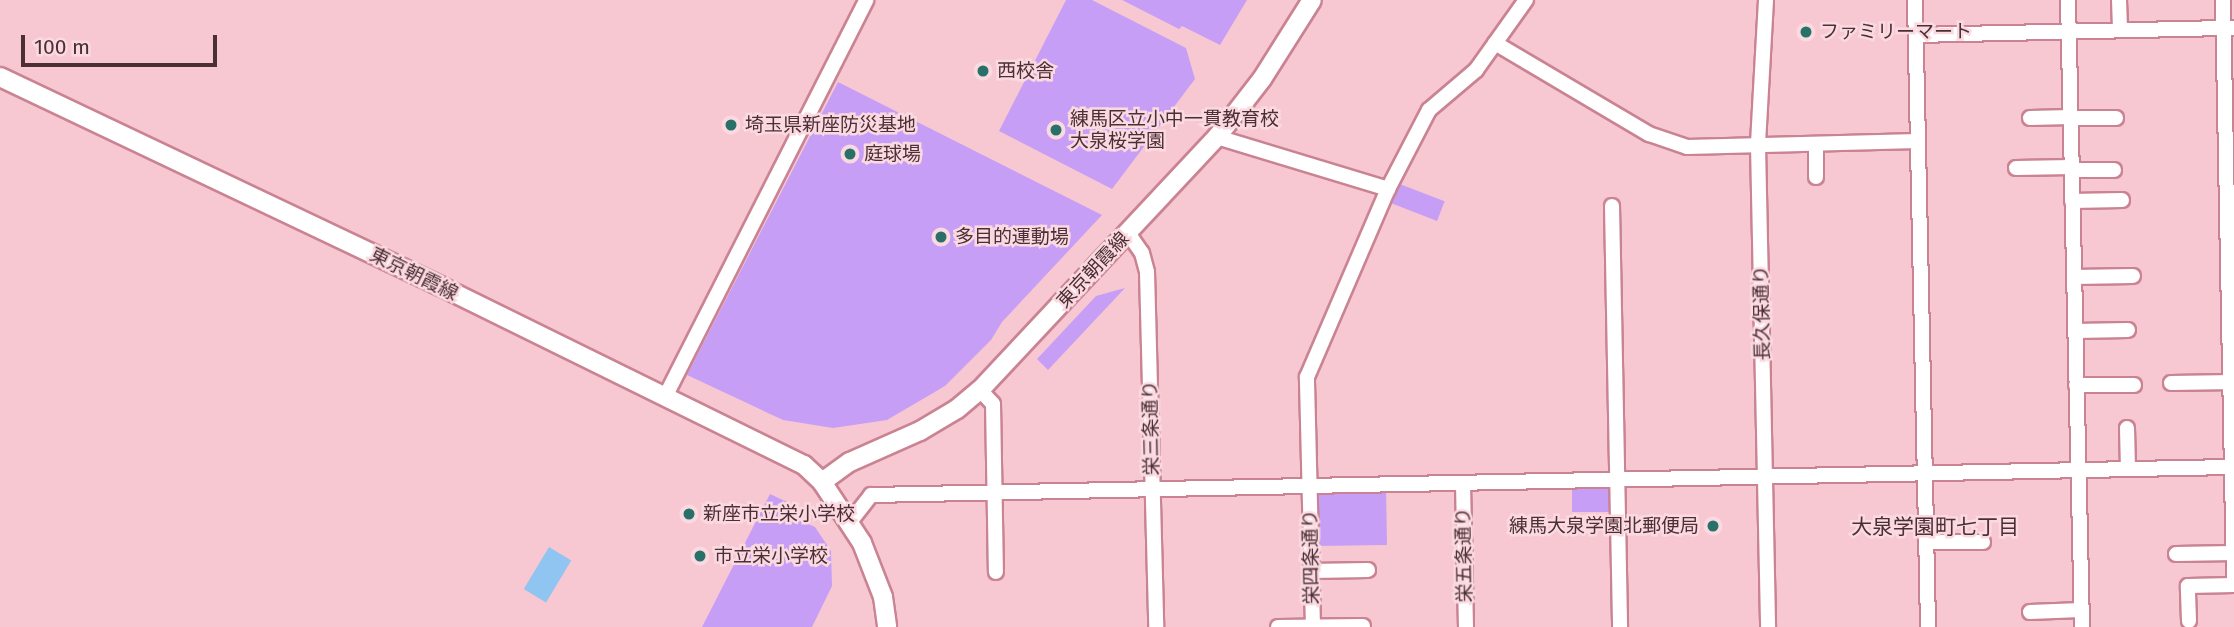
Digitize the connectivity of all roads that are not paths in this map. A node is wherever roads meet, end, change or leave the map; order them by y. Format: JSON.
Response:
{"nodes":[{"id":1,"x":866,"y":0,"type":"edge"},
{"id":2,"x":1312,"y":0,"type":"edge"},
{"id":3,"x":1525,"y":0,"type":"edge"},
{"id":4,"x":1766,"y":0,"type":"edge"},
{"id":5,"x":1915,"y":0,"type":"edge"},
{"id":6,"x":2068,"y":0,"type":"edge"},
{"id":7,"x":2119,"y":0,"type":"edge"},
{"id":8,"x":2223,"y":0,"type":"edge"},
{"id":9,"x":2229,"y":28,"type":"edge"},
{"id":10,"x":2120,"y":30,"type":"junction"},
{"id":11,"x":2069,"y":31,"type":"junction"},
{"id":12,"x":1916,"y":35,"type":"junction"},
{"id":13,"x":1495,"y":43,"type":"junction"},
{"id":14,"x":0,"y":77,"type":"edge"},
{"id":15,"x":2030,"y":118,"type":"dead end"},
{"id":16,"x":2071,"y":118,"type":"junction"},
{"id":17,"x":2116,"y":118,"type":"dead end"},
{"id":18,"x":1217,"y":137,"type":"junction"},
{"id":19,"x":1918,"y":141,"type":"junction"},
{"id":20,"x":1816,"y":144,"type":"junction"},
{"id":21,"x":1758,"y":145,"type":"junction"},
{"id":22,"x":2016,"y":168,"type":"dead end"},
{"id":23,"x":2072,"y":169,"type":"junction"},
{"id":24,"x":2114,"y":170,"type":"dead end"},
{"id":25,"x":1816,"y":177,"type":"dead end"},
{"id":26,"x":1388,"y":189,"type":"junction"},
{"id":27,"x":2122,"y":200,"type":"dead end"},
{"id":28,"x":2072,"y":201,"type":"junction"},
{"id":29,"x":1612,"y":206,"type":"dead end"},
{"id":30,"x":1128,"y":233,"type":"junction"},
{"id":31,"x":2133,"y":276,"type":"dead end"},
{"id":32,"x":2074,"y":277,"type":"junction"},
{"id":33,"x":2231,"y":328,"type":"edge"},
{"id":34,"x":2128,"y":330,"type":"dead end"},
{"id":35,"x":2075,"y":331,"type":"junction"},
{"id":36,"x":2232,"y":382,"type":"edge"},
{"id":37,"x":2171,"y":383,"type":"dead end"},
{"id":38,"x":2134,"y":384,"type":"dead end"},
{"id":39,"x":2076,"y":385,"type":"junction"},
{"id":40,"x":980,"y":390,"type":"junction"},
{"id":41,"x":665,"y":397,"type":"junction"},
{"id":42,"x":2127,"y":428,"type":"dead end"},
{"id":43,"x":2233,"y":467,"type":"edge"},
{"id":44,"x":2128,"y":469,"type":"junction"},
{"id":45,"x":2078,"y":470,"type":"junction"},
{"id":46,"x":1925,"y":474,"type":"junction"},
{"id":47,"x":1765,"y":477,"type":"junction"},
{"id":48,"x":1617,"y":480,"type":"junction"},
{"id":49,"x":822,"y":482,"type":"junction"},
{"id":50,"x":1463,"y":484,"type":"junction"},
{"id":51,"x":1310,"y":487,"type":"junction"},
{"id":52,"x":1152,"y":490,"type":"junction"},
{"id":53,"x":996,"y":493,"type":"junction"},
{"id":54,"x":850,"y":522,"type":"junction"},
{"id":55,"x":1926,"y":542,"type":"junction"},
{"id":56,"x":1983,"y":542,"type":"dead end"},
{"id":57,"x":2234,"y":553,"type":"edge"},
{"id":58,"x":2176,"y":554,"type":"dead end"},
{"id":59,"x":1311,"y":570,"type":"junction"},
{"id":60,"x":1368,"y":570,"type":"dead end"},
{"id":61,"x":996,"y":572,"type":"dead end"},
{"id":62,"x":2234,"y":577,"type":"edge"},
{"id":63,"x":2234,"y":585,"type":"edge"},
{"id":64,"x":2081,"y":610,"type":"junction"},
{"id":65,"x":2030,"y":612,"type":"dead end"},
{"id":66,"x":2189,"y":621,"type":"dead end"},
{"id":67,"x":1363,"y":626,"type":"edge"},
{"id":68,"x":887,"y":627,"type":"edge"},
{"id":69,"x":1156,"y":627,"type":"edge"},
{"id":70,"x":1278,"y":627,"type":"edge"},
{"id":71,"x":1313,"y":627,"type":"edge"},
{"id":72,"x":1466,"y":627,"type":"edge"},
{"id":73,"x":1620,"y":627,"type":"edge"},
{"id":74,"x":1768,"y":627,"type":"edge"},
{"id":75,"x":1928,"y":627,"type":"edge"},
{"id":76,"x":2081,"y":627,"type":"edge"}],
"edges":[{"from":1,"to":41,"type":"street"},
{"from":2,"to":18,"type":"main road","name":"東京朝霞線"},
{"from":3,"to":13,"type":"street","name":"栄四条通り"},
{"from":4,"to":21,"type":"street","name":"長久保通り"},
{"from":5,"to":12,"type":"street"},
{"from":6,"to":11,"type":"street"},
{"from":7,"to":10,"type":"street"},
{"from":8,"to":9,"type":"street"},
{"from":9,"to":10,"type":"street"},
{"from":9,"to":33,"type":"street"},
{"from":10,"to":11,"type":"street"},
{"from":11,"to":12,"type":"street"},
{"from":11,"to":16,"type":"street"},
{"from":12,"to":19,"type":"street"},
{"from":13,"to":21,"type":"street"},
{"from":13,"to":26,"type":"street","name":"栄四条通り"},
{"from":14,"to":41,"type":"main road","name":"東京朝霞線"},
{"from":15,"to":16,"type":"street"},
{"from":16,"to":17,"type":"street"},
{"from":16,"to":23,"type":"street"},
{"from":18,"to":26,"type":"street"},
{"from":18,"to":30,"type":"main road","name":"東京朝霞線"},
{"from":19,"to":20,"type":"street"},
{"from":19,"to":46,"type":"street"},
{"from":20,"to":21,"type":"street"},
{"from":20,"to":25,"type":"street"},
{"from":21,"to":47,"type":"street","name":"長久保通り"},
{"from":22,"to":23,"type":"street"},
{"from":23,"to":24,"type":"street"},
{"from":23,"to":28,"type":"street"},
{"from":26,"to":51,"type":"street","name":"栄四条通り"},
{"from":27,"to":28,"type":"street"},
{"from":28,"to":32,"type":"street"},
{"from":29,"to":48,"type":"street"},
{"from":30,"to":40,"type":"main road","name":"東京朝霞線"},
{"from":30,"to":52,"type":"street","name":"栄三条通り"},
{"from":31,"to":32,"type":"street"},
{"from":32,"to":35,"type":"street"},
{"from":33,"to":36,"type":"street"},
{"from":34,"to":35,"type":"street"},
{"from":35,"to":39,"type":"street"},
{"from":36,"to":37,"type":"street"},
{"from":36,"to":43,"type":"street"},
{"from":38,"to":39,"type":"street"},
{"from":39,"to":45,"type":"street"},
{"from":40,"to":49,"type":"main road","name":"東京朝霞線"},
{"from":40,"to":53,"type":"street"},
{"from":41,"to":49,"type":"main road","name":"東京朝霞線"},
{"from":42,"to":44,"type":"street"},
{"from":43,"to":44,"type":"street"},
{"from":43,"to":57,"type":"street"},
{"from":44,"to":45,"type":"street"},
{"from":45,"to":46,"type":"street"},
{"from":45,"to":64,"type":"street"},
{"from":46,"to":47,"type":"street"},
{"from":46,"to":55,"type":"street"},
{"from":47,"to":48,"type":"street"},
{"from":47,"to":74,"type":"street","name":"長久保通り"},
{"from":48,"to":50,"type":"street"},
{"from":48,"to":73,"type":"street"},
{"from":49,"to":54,"type":"main road","name":"東京朝霞線"},
{"from":50,"to":51,"type":"street"},
{"from":50,"to":72,"type":"street","name":"栄五条通り"},
{"from":51,"to":52,"type":"street"},
{"from":51,"to":59,"type":"street","name":"栄四条通り"},
{"from":52,"to":53,"type":"street"},
{"from":52,"to":69,"type":"street","name":"栄三条通り"},
{"from":53,"to":54,"type":"street"},
{"from":53,"to":61,"type":"street"},
{"from":54,"to":68,"type":"main road","name":"東京朝霞線"},
{"from":55,"to":56,"type":"street"},
{"from":55,"to":75,"type":"street"},
{"from":57,"to":58,"type":"street"},
{"from":57,"to":62,"type":"street"},
{"from":59,"to":60,"type":"street"},
{"from":59,"to":71,"type":"street","name":"栄四条通り"},
{"from":63,"to":66,"type":"street"},
{"from":64,"to":65,"type":"street"},
{"from":64,"to":76,"type":"street"},
{"from":67,"to":71,"type":"street"},
{"from":70,"to":71,"type":"street"}]}
